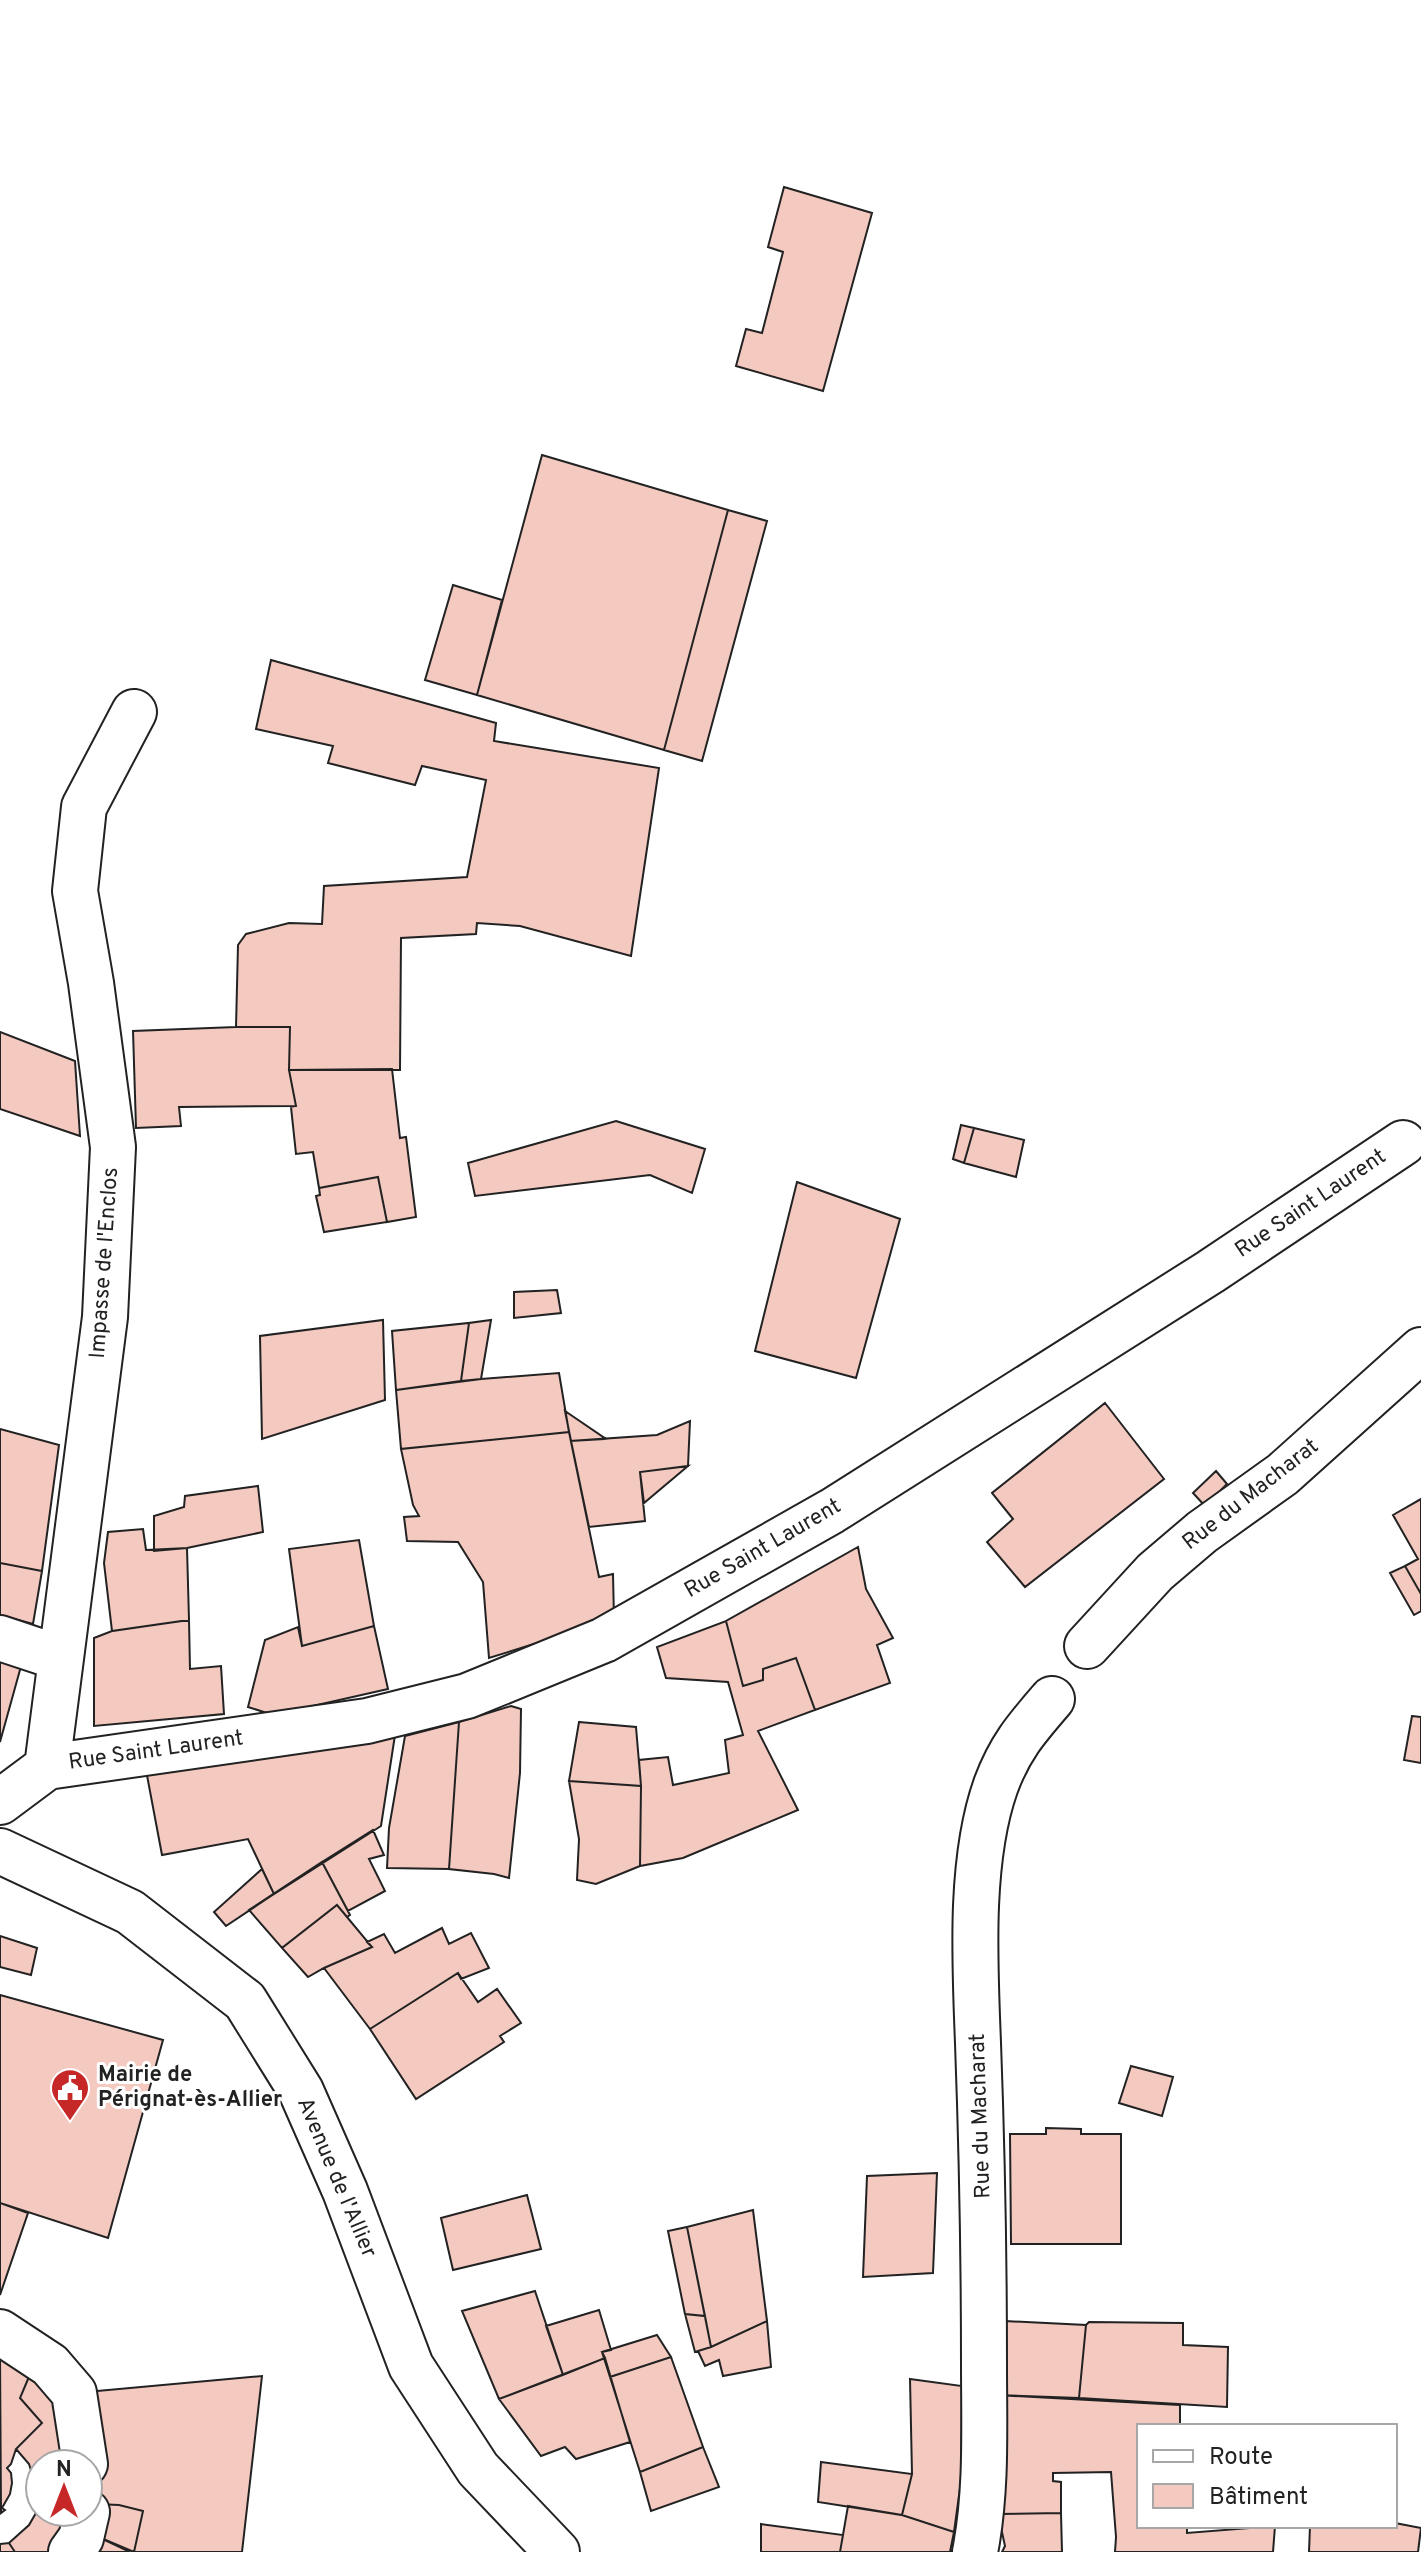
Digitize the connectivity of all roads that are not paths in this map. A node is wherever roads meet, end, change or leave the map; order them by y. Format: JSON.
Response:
{"nodes":[{"id":1,"x":134,"y":712,"type":"dead end"},
{"id":2,"x":1403,"y":1143,"type":"dead end"},
{"id":3,"x":1421,"y":1350,"type":"edge"},
{"id":4,"x":0,"y":1638,"type":"edge"},
{"id":5,"x":1087,"y":1646,"type":"dead end"},
{"id":6,"x":60,"y":1658,"type":"junction"},
{"id":7,"x":1052,"y":1699,"type":"dead end"},
{"id":8,"x":47,"y":1767,"type":"junction"},
{"id":9,"x":0,"y":1802,"type":"edge"},
{"id":10,"x":0,"y":1851,"type":"edge"},
{"id":11,"x":0,"y":2332,"type":"edge"},
{"id":12,"x":83,"y":2448,"type":"edge"},
{"id":13,"x":83,"y":2528,"type":"edge"},
{"id":14,"x":551,"y":2550,"type":"edge"},
{"id":15,"x":71,"y":2552,"type":"edge"},
{"id":16,"x":975,"y":2552,"type":"edge"}],
"edges":[{"from":1,"to":6,"type":"street","name":"Impasse de l'Enclos"},
{"from":2,"to":8,"type":"street","name":"Rue Saint Laurent"},
{"from":3,"to":5,"type":"street","name":"Rue du Macharat"},
{"from":4,"to":6,"type":"street"},
{"from":6,"to":8,"type":"street","name":"Impasse de l'Enclos"},
{"from":7,"to":16,"type":"street","name":"Rue du Macharat"},
{"from":8,"to":9,"type":"street"},
{"from":10,"to":14,"type":"street","name":"Avenue de l'Allier"},
{"from":11,"to":12,"type":"street"},
{"from":13,"to":15,"type":"street"}]}
